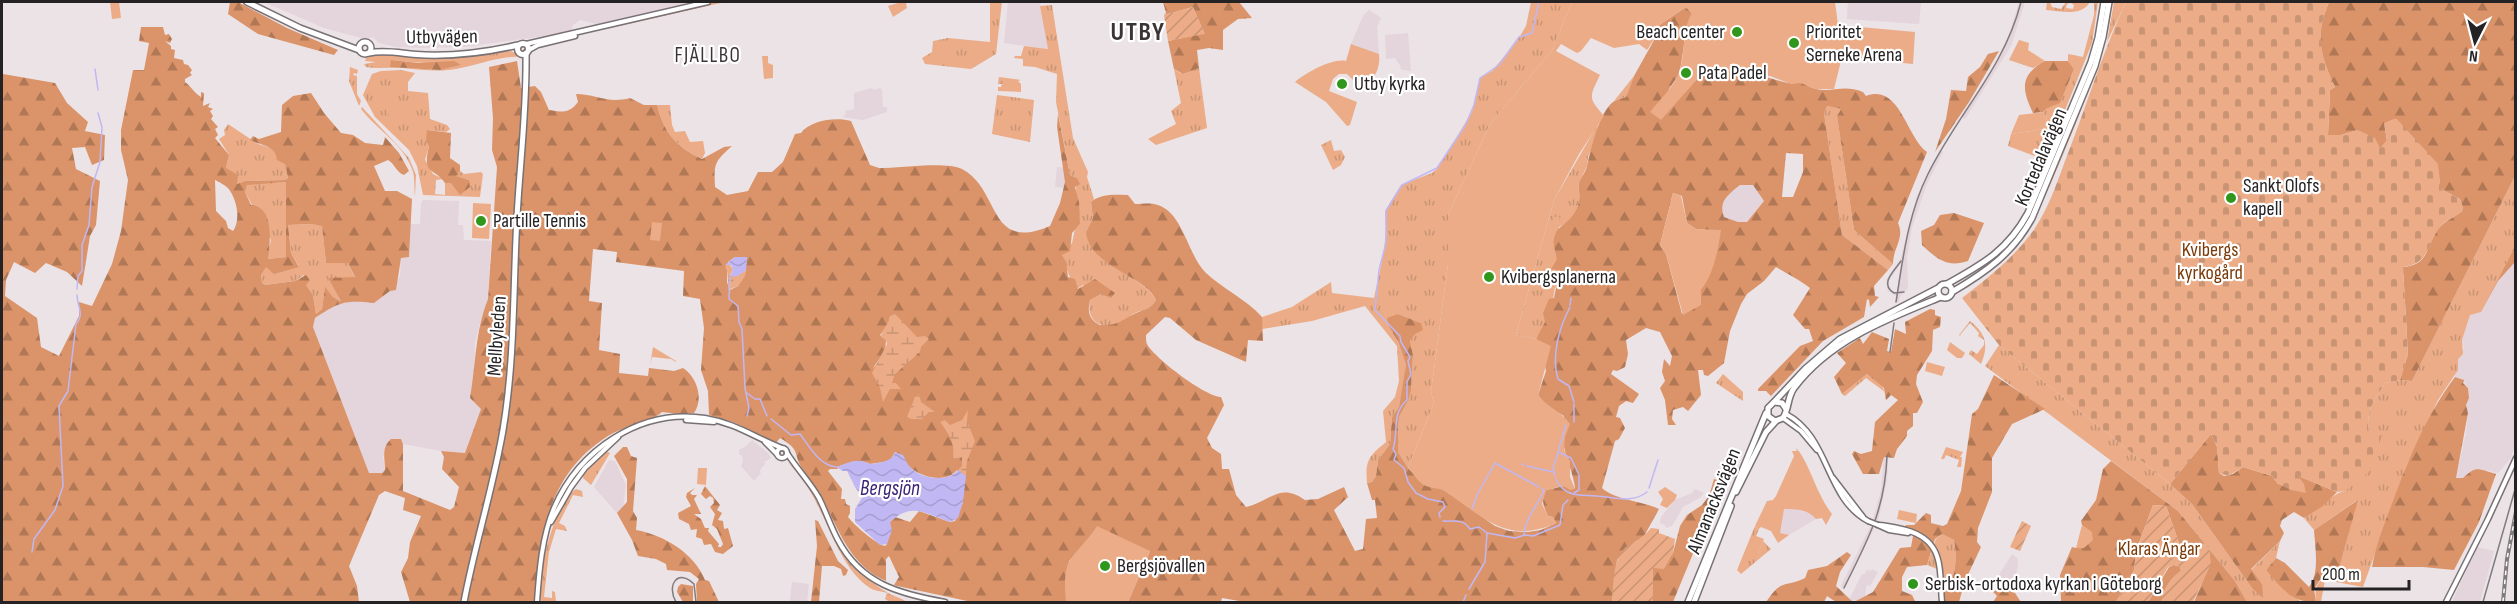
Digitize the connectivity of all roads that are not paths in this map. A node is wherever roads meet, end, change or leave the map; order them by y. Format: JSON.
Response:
{"nodes":[{"id":1,"x":247,"y":2,"type":"edge"},
{"id":2,"x":708,"y":2,"type":"edge"},
{"id":3,"x":2104,"y":2,"type":"edge"},
{"id":4,"x":2109,"y":2,"type":"edge"},
{"id":5,"x":344,"y":43,"type":"junction"},
{"id":6,"x":362,"y":43,"type":"junction"},
{"id":7,"x":359,"y":50,"type":"junction"},
{"id":8,"x":370,"y":50,"type":"junction"},
{"id":9,"x":523,"y":50,"type":"junction"},
{"id":10,"x":1947,"y":284,"type":"junction"},
{"id":11,"x":1938,"y":288,"type":"junction"},
{"id":12,"x":1952,"y":292,"type":"junction"},
{"id":13,"x":1941,"y":297,"type":"junction"},
{"id":14,"x":1774,"y":402,"type":"junction"},
{"id":15,"x":1767,"y":410,"type":"junction"},
{"id":16,"x":1785,"y":414,"type":"junction"},
{"id":17,"x":1776,"y":421,"type":"junction"},
{"id":18,"x":782,"y":448,"type":"junction"},
{"id":19,"x":787,"y":453,"type":"junction"},
{"id":20,"x":777,"y":454,"type":"junction"},
{"id":21,"x":783,"y":458,"type":"junction"},
{"id":22,"x":2516,"y":458,"type":"edge"},
{"id":23,"x":796,"y":466,"type":"junction"},
{"id":24,"x":551,"y":522,"type":"junction"},
{"id":25,"x":464,"y":603,"type":"edge"},
{"id":26,"x":537,"y":603,"type":"edge"},
{"id":27,"x":945,"y":603,"type":"edge"},
{"id":28,"x":1688,"y":603,"type":"edge"},
{"id":29,"x":1694,"y":603,"type":"edge"},
{"id":30,"x":1942,"y":603,"type":"edge"},
{"id":31,"x":2446,"y":603,"type":"edge"}],
"edges":[{"from":1,"to":5,"type":"main road","name":"Utbyvägen"},
{"from":2,"to":9,"type":"street","name":"Utbyvägen"},
{"from":3,"to":10,"type":"main road","name":"Kortedalavägen"},
{"from":4,"to":12,"type":"main road","name":"Kortedalavägen"},
{"from":5,"to":6,"type":"main road","name":"Utbyvägen"},
{"from":5,"to":7,"type":"main road","name":"Utbyvägen"},
{"from":6,"to":7,"type":"main road"},
{"from":6,"to":8,"type":"main road","name":"Utbyvägen"},
{"from":7,"to":8,"type":"main road","name":"Utbyvägen"},
{"from":8,"to":9,"type":"main road","name":"Utbyvägen"},
{"from":9,"to":25,"type":"main road","name":"Mellbyleden"},
{"from":10,"to":11,"type":"main road","name":"Kortedalavägen"},
{"from":10,"to":12,"type":"main road"},
{"from":11,"to":13,"type":"main road"},
{"from":11,"to":14,"type":"main road","name":"Kortedalavägen"},
{"from":12,"to":13,"type":"main road","name":"Kortedalavägen"},
{"from":13,"to":16,"type":"main road","name":"Kortedalavägen"},
{"from":14,"to":15,"type":"main road"},
{"from":14,"to":16,"type":"main road"},
{"from":15,"to":17,"type":"main road"},
{"from":15,"to":28,"type":"main road","name":"Almanacksvägen"},
{"from":16,"to":17,"type":"main road"},
{"from":16,"to":30,"type":"street","bridge":true},
{"from":17,"to":29,"type":"main road","name":"Almanacksvägen"},
{"from":18,"to":19,"type":"street"},
{"from":18,"to":20,"type":"street"},
{"from":18,"to":24,"type":"street"},
{"from":19,"to":21,"type":"street"},
{"from":19,"to":23,"type":"street"},
{"from":20,"to":21,"type":"street"},
{"from":20,"to":24,"type":"street"},
{"from":21,"to":23,"type":"street"},
{"from":22,"to":31,"type":"street"},
{"from":23,"to":27,"type":"street"},
{"from":24,"to":26,"type":"street"}]}
